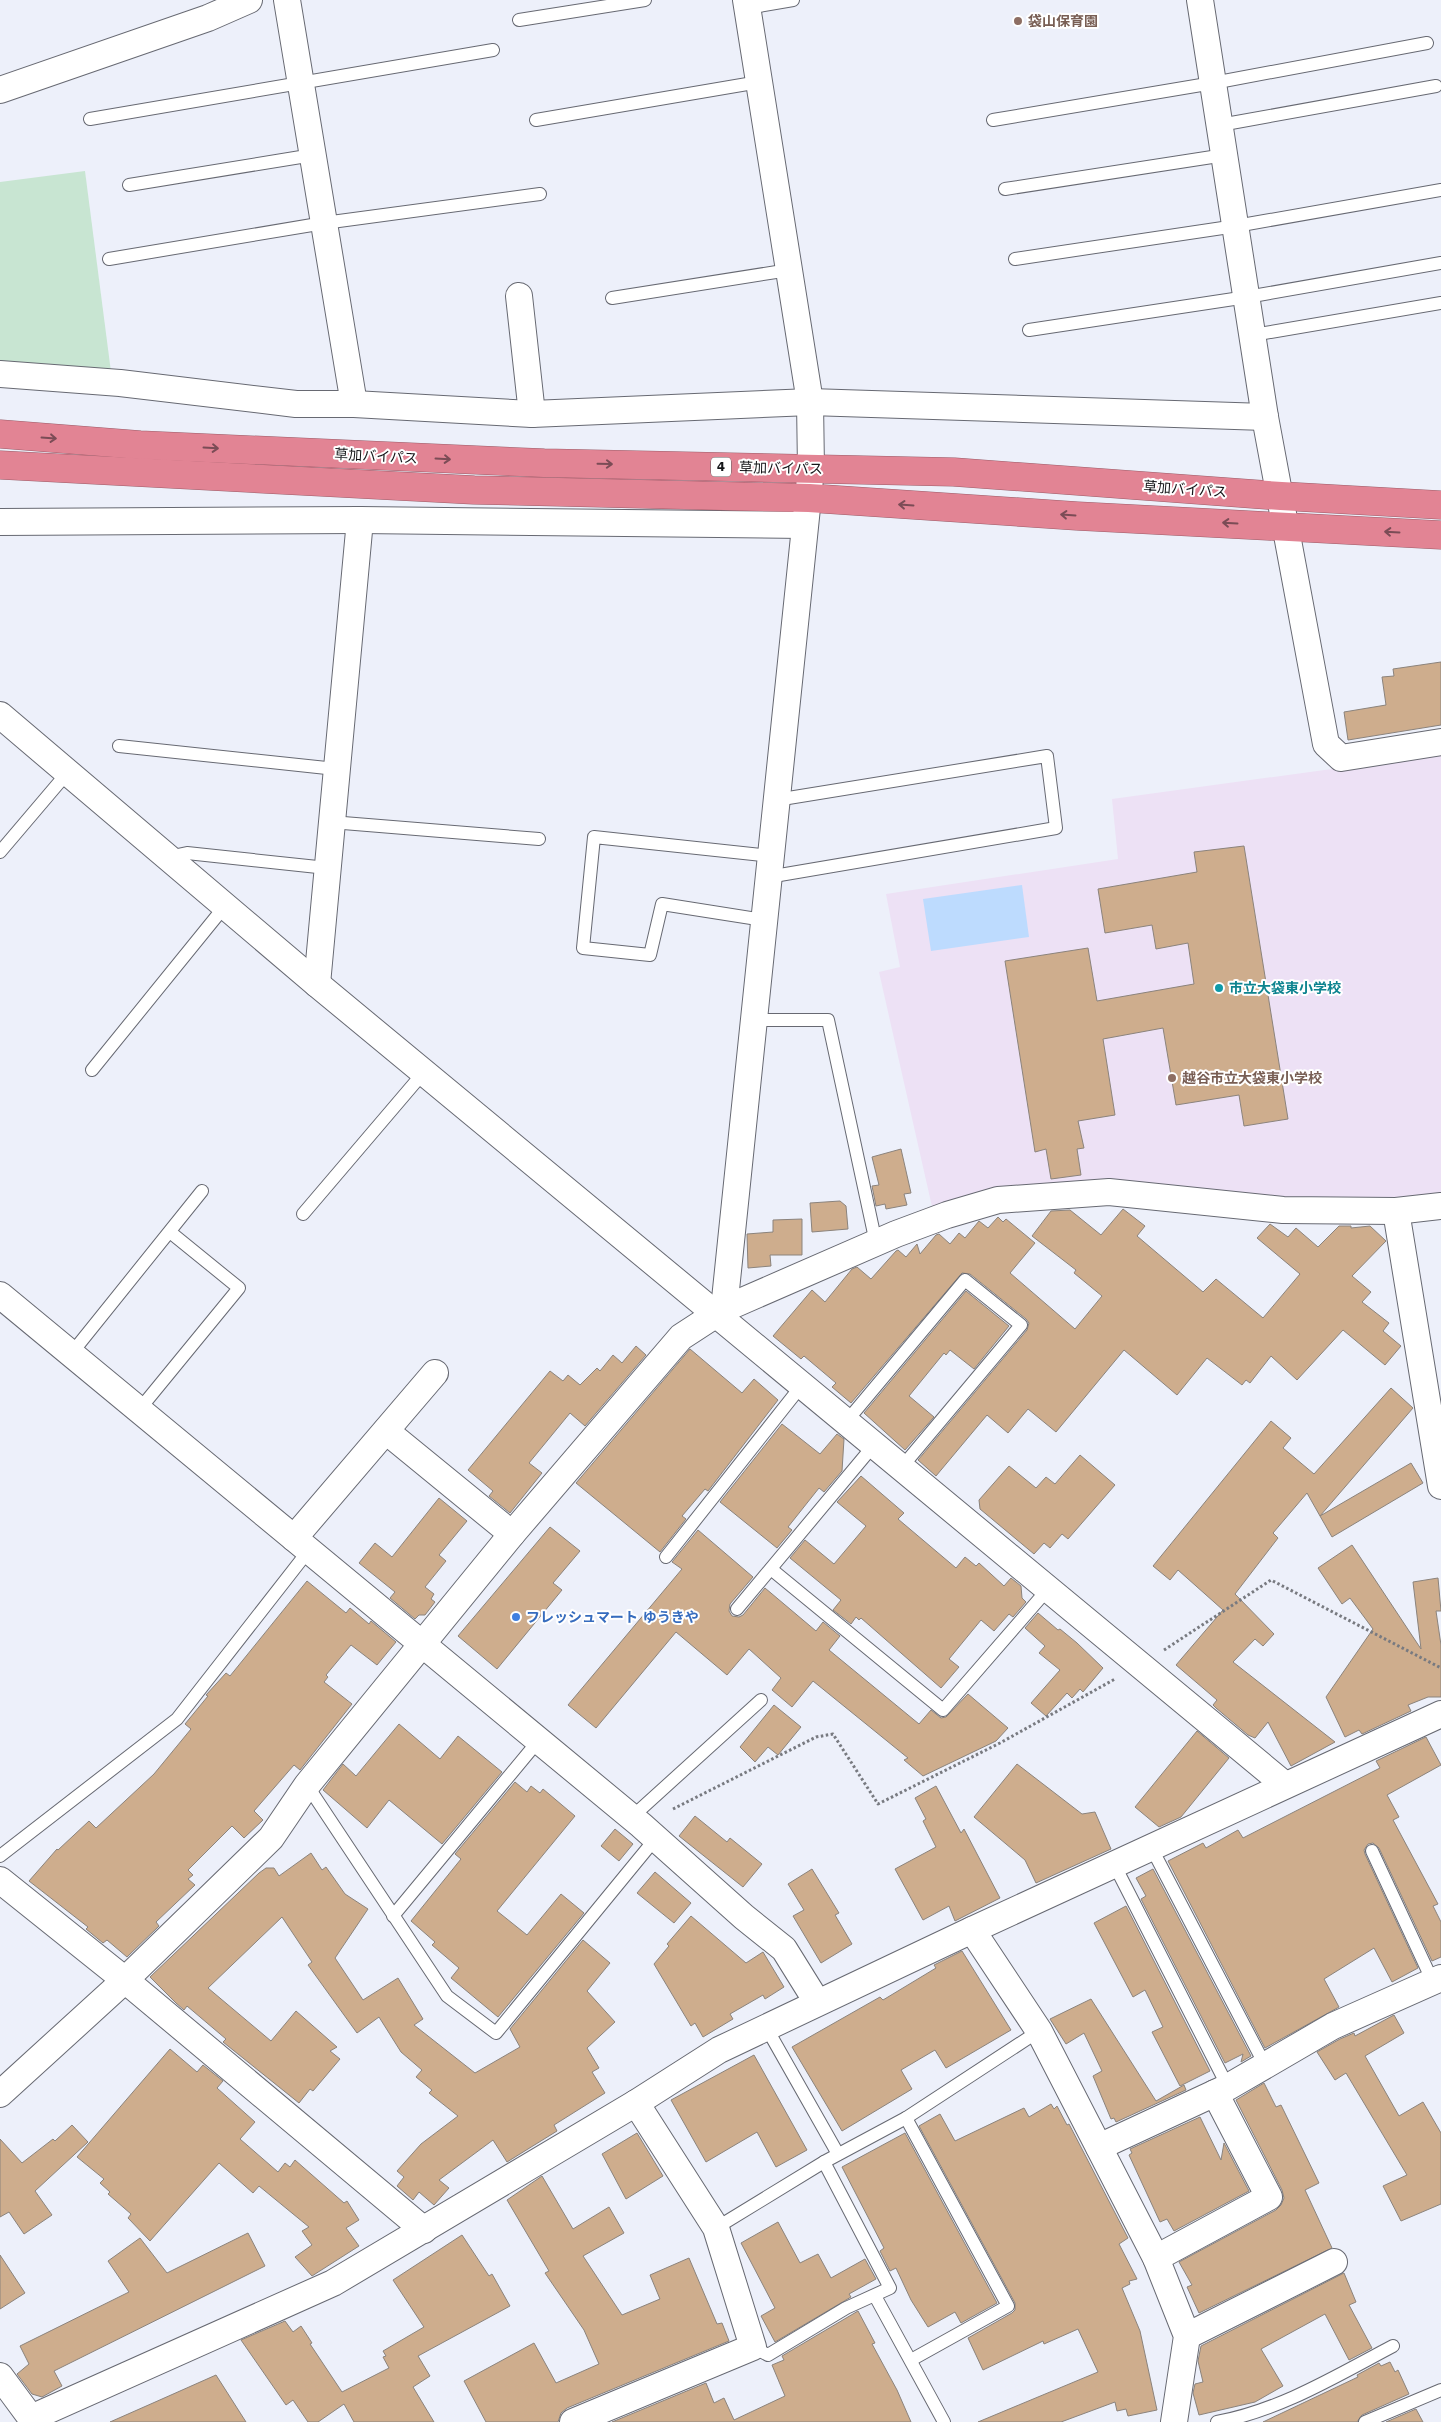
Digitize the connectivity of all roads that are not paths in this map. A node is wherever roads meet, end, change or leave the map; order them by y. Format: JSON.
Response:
{"nodes":[{"id":1,"x":249,"y":0,"type":"edge"},
{"id":2,"x":287,"y":0,"type":"edge"},
{"id":3,"x":644,"y":0,"type":"edge"},
{"id":4,"x":793,"y":0,"type":"edge"},
{"id":5,"x":1200,"y":0,"type":"edge"},
{"id":6,"x":747,"y":4,"type":"edge"},
{"id":7,"x":519,"y":20,"type":"dead end"},
{"id":8,"x":1427,"y":43,"type":"dead end"},
{"id":9,"x":494,"y":50,"type":"dead end"},
{"id":10,"x":301,"y":82,"type":"junction"},
{"id":11,"x":759,"y":82,"type":"junction"},
{"id":12,"x":1213,"y":83,"type":"junction"},
{"id":13,"x":1436,"y":86,"type":"dead end"},
{"id":14,"x":0,"y":90,"type":"edge"},
{"id":15,"x":90,"y":119,"type":"dead end"},
{"id":16,"x":536,"y":120,"type":"dead end"},
{"id":17,"x":993,"y":120,"type":"dead end"},
{"id":18,"x":1220,"y":125,"type":"junction"},
{"id":19,"x":313,"y":155,"type":"junction"},
{"id":20,"x":1225,"y":155,"type":"junction"},
{"id":21,"x":129,"y":185,"type":"dead end"},
{"id":22,"x":1006,"y":189,"type":"dead end"},
{"id":23,"x":1441,"y":190,"type":"edge"},
{"id":24,"x":540,"y":194,"type":"dead end"},
{"id":25,"x":324,"y":223,"type":"junction"},
{"id":26,"x":1236,"y":226,"type":"junction"},
{"id":27,"x":109,"y":259,"type":"dead end"},
{"id":28,"x":1015,"y":259,"type":"dead end"},
{"id":29,"x":1441,"y":263,"type":"edge"},
{"id":30,"x":789,"y":270,"type":"junction"},
{"id":31,"x":519,"y":296,"type":"dead end"},
{"id":32,"x":1247,"y":297,"type":"junction"},
{"id":33,"x":612,"y":298,"type":"dead end"},
{"id":34,"x":1441,"y":303,"type":"edge"},
{"id":35,"x":1028,"y":330,"type":"dead end"},
{"id":36,"x":1253,"y":335,"type":"junction"},
{"id":37,"x":0,"y":374,"type":"edge"},
{"id":38,"x":810,"y":402,"type":"junction"},
{"id":39,"x":354,"y":404,"type":"junction"},
{"id":40,"x":532,"y":414,"type":"junction"},
{"id":41,"x":1265,"y":417,"type":"junction"},
{"id":42,"x":0,"y":434,"type":"edge"},
{"id":43,"x":0,"y":465,"type":"edge"},
{"id":44,"x":810,"y":469,"type":"junction"},
{"id":45,"x":1281,"y":496,"type":"junction"},
{"id":46,"x":808,"y":498,"type":"junction"},
{"id":47,"x":1441,"y":505,"type":"edge"},
{"id":48,"x":360,"y":520,"type":"junction"},
{"id":49,"x":0,"y":522,"type":"edge"},
{"id":50,"x":804,"y":525,"type":"junction"},
{"id":51,"x":1285,"y":526,"type":"junction"},
{"id":52,"x":1441,"y":535,"type":"edge"},
{"id":53,"x":0,"y":715,"type":"edge"},
{"id":54,"x":1441,"y":742,"type":"edge"},
{"id":55,"x":119,"y":746,"type":"dead end"},
{"id":56,"x":336,"y":769,"type":"junction"},
{"id":57,"x":68,"y":772,"type":"junction"},
{"id":58,"x":776,"y":800,"type":"junction"},
{"id":59,"x":331,"y":822,"type":"junction"},
{"id":60,"x":539,"y":838,"type":"dead end"},
{"id":61,"x":0,"y":852,"type":"edge"},
{"id":62,"x":167,"y":857,"type":"junction"},
{"id":63,"x":770,"y":867,"type":"junction"},
{"id":64,"x":327,"y":868,"type":"junction"},
{"id":65,"x":225,"y":906,"type":"junction"},
{"id":66,"x":764,"y":920,"type":"junction"},
{"id":67,"x":316,"y":984,"type":"junction"},
{"id":68,"x":754,"y":1020,"type":"junction"},
{"id":69,"x":92,"y":1070,"type":"dead end"},
{"id":70,"x":424,"y":1072,"type":"junction"},
{"id":71,"x":202,"y":1191,"type":"dead end"},
{"id":72,"x":1441,"y":1206,"type":"edge"},
{"id":73,"x":1396,"y":1211,"type":"junction"},
{"id":74,"x":303,"y":1214,"type":"dead end"},
{"id":75,"x":170,"y":1232,"type":"junction"},
{"id":76,"x":876,"y":1244,"type":"junction"},
{"id":77,"x":0,"y":1295,"type":"edge"},
{"id":78,"x":720,"y":1312,"type":"junction"},
{"id":79,"x":71,"y":1354,"type":"junction"},
{"id":80,"x":435,"y":1373,"type":"dead end"},
{"id":81,"x":802,"y":1385,"type":"junction"},
{"id":82,"x":139,"y":1410,"type":"junction"},
{"id":83,"x":846,"y":1422,"type":"junction"},
{"id":84,"x":386,"y":1431,"type":"junction"},
{"id":85,"x":874,"y":1445,"type":"junction"},
{"id":86,"x":901,"y":1468,"type":"junction"},
{"id":87,"x":1441,"y":1486,"type":"edge"},
{"id":88,"x":512,"y":1534,"type":"junction"},
{"id":89,"x":302,"y":1544,"type":"junction"},
{"id":90,"x":666,"y":1557,"type":"dead end"},
{"id":91,"x":771,"y":1569,"type":"junction"},
{"id":92,"x":1048,"y":1588,"type":"junction"},
{"id":93,"x":737,"y":1609,"type":"dead end"},
{"id":94,"x":421,"y":1643,"type":"junction"},
{"id":95,"x":761,"y":1700,"type":"dead end"},
{"id":96,"x":1441,"y":1714,"type":"edge"},
{"id":97,"x":538,"y":1740,"type":"junction"},
{"id":98,"x":307,"y":1785,"type":"junction"},
{"id":99,"x":1286,"y":1785,"type":"junction"},
{"id":100,"x":643,"y":1826,"type":"junction"},
{"id":101,"x":1151,"y":1847,"type":"junction"},
{"id":102,"x":1372,"y":1852,"type":"dead end"},
{"id":103,"x":0,"y":1856,"type":"edge"},
{"id":104,"x":1114,"y":1864,"type":"junction"},
{"id":105,"x":0,"y":1880,"type":"edge"},
{"id":106,"x":393,"y":1916,"type":"junction"},
{"id":107,"x":972,"y":1930,"type":"junction"},
{"id":108,"x":125,"y":1980,"type":"junction"},
{"id":109,"x":1437,"y":1980,"type":"edge"},
{"id":110,"x":818,"y":2002,"type":"junction"},
{"id":111,"x":766,"y":2027,"type":"junction"},
{"id":112,"x":1039,"y":2031,"type":"junction"},
{"id":113,"x":1265,"y":2066,"type":"junction"},
{"id":114,"x":1221,"y":2090,"type":"junction"},
{"id":115,"x":0,"y":2094,"type":"edge"},
{"id":116,"x":636,"y":2103,"type":"junction"},
{"id":117,"x":906,"y":2118,"type":"junction"},
{"id":118,"x":1099,"y":2147,"type":"junction"},
{"id":119,"x":838,"y":2154,"type":"junction"},
{"id":120,"x":824,"y":2162,"type":"junction"},
{"id":121,"x":716,"y":2228,"type":"junction"},
{"id":122,"x":424,"y":2230,"type":"junction"},
{"id":123,"x":1156,"y":2258,"type":"junction"},
{"id":124,"x":1334,"y":2262,"type":"dead end"},
{"id":125,"x":875,"y":2296,"type":"junction"},
{"id":126,"x":1187,"y":2336,"type":"junction"},
{"id":127,"x":1393,"y":2346,"type":"dead end"},
{"id":128,"x":753,"y":2347,"type":"junction"},
{"id":129,"x":911,"y":2360,"type":"junction"},
{"id":130,"x":0,"y":2376,"type":"edge"},
{"id":131,"x":1441,"y":2390,"type":"edge"},
{"id":132,"x":573,"y":2422,"type":"edge"},
{"id":133,"x":944,"y":2422,"type":"edge"},
{"id":134,"x":1174,"y":2422,"type":"edge"},
{"id":135,"x":1217,"y":2422,"type":"edge"},
{"id":136,"x":1365,"y":2422,"type":"edge"}],
"edges":[{"from":1,"to":14,"type":"street"},
{"from":2,"to":10,"type":"street"},
{"from":3,"to":7,"type":"lane"},
{"from":4,"to":6,"type":"lane"},
{"from":5,"to":12,"type":"street"},
{"from":6,"to":11,"type":"street"},
{"from":8,"to":12,"type":"lane"},
{"from":9,"to":10,"type":"lane"},
{"from":10,"to":15,"type":"lane"},
{"from":10,"to":19,"type":"street"},
{"from":11,"to":16,"type":"lane"},
{"from":11,"to":30,"type":"street"},
{"from":12,"to":17,"type":"lane"},
{"from":12,"to":18,"type":"street"},
{"from":13,"to":18,"type":"lane"},
{"from":18,"to":20,"type":"street"},
{"from":19,"to":21,"type":"lane"},
{"from":19,"to":25,"type":"street"},
{"from":20,"to":22,"type":"lane"},
{"from":20,"to":26,"type":"street"},
{"from":23,"to":26,"type":"lane"},
{"from":24,"to":25,"type":"lane"},
{"from":25,"to":27,"type":"lane"},
{"from":25,"to":39,"type":"street"},
{"from":26,"to":28,"type":"lane"},
{"from":26,"to":32,"type":"street"},
{"from":29,"to":32,"type":"lane"},
{"from":30,"to":33,"type":"lane"},
{"from":30,"to":38,"type":"street"},
{"from":31,"to":40,"type":"street"},
{"from":32,"to":35,"type":"lane"},
{"from":32,"to":36,"type":"street"},
{"from":34,"to":36,"type":"lane"},
{"from":36,"to":41,"type":"street"},
{"from":37,"to":39,"type":"street"},
{"from":38,"to":40,"type":"street"},
{"from":38,"to":41,"type":"street"},
{"from":38,"to":44,"type":"street"},
{"from":39,"to":40,"type":"street"},
{"from":41,"to":45,"type":"street"},
{"from":42,"to":44,"type":"highway","name":"草加バイパス","number":"4","one_way":true},
{"from":43,"to":46,"type":"highway","name":"草加バイパス","number":"4"},
{"from":44,"to":45,"type":"highway","name":"草加バイパス","number":"4"},
{"from":44,"to":46,"type":"street"},
{"from":45,"to":47,"type":"highway","name":"草加バイパス","number":"4"},
{"from":45,"to":51,"type":"street"},
{"from":46,"to":50,"type":"street"},
{"from":51,"to":46,"type":"highway","name":"草加バイパス","number":"4","one_way":true},
{"from":48,"to":49,"type":"street"},
{"from":48,"to":50,"type":"street"},
{"from":48,"to":56,"type":"street"},
{"from":50,"to":58,"type":"street"},
{"from":52,"to":51,"type":"highway","name":"草加バイパス","number":"4","one_way":true},
{"from":51,"to":54,"type":"street"},
{"from":53,"to":57,"type":"street"},
{"from":55,"to":56,"type":"lane"},
{"from":56,"to":59,"type":"street"},
{"from":57,"to":61,"type":"lane"},
{"from":57,"to":62,"type":"street"},
{"from":58,"to":63,"type":"street"},
{"from":58,"to":63,"type":"lane"},
{"from":59,"to":60,"type":"lane"},
{"from":59,"to":64,"type":"street"},
{"from":62,"to":64,"type":"lane"},
{"from":62,"to":65,"type":"street"},
{"from":63,"to":66,"type":"street"},
{"from":63,"to":66,"type":"lane"},
{"from":64,"to":67,"type":"street"},
{"from":65,"to":67,"type":"street"},
{"from":65,"to":69,"type":"lane"},
{"from":66,"to":68,"type":"street"},
{"from":67,"to":70,"type":"street"},
{"from":68,"to":76,"type":"lane"},
{"from":68,"to":78,"type":"street"},
{"from":70,"to":74,"type":"lane"},
{"from":70,"to":78,"type":"street"},
{"from":71,"to":75,"type":"lane"},
{"from":72,"to":73,"type":"street"},
{"from":73,"to":76,"type":"street"},
{"from":73,"to":87,"type":"street"},
{"from":75,"to":79,"type":"lane"},
{"from":75,"to":82,"type":"lane"},
{"from":76,"to":78,"type":"street"},
{"from":77,"to":79,"type":"street"},
{"from":78,"to":81,"type":"street"},
{"from":78,"to":88,"type":"street"},
{"from":79,"to":82,"type":"street"},
{"from":80,"to":84,"type":"street"},
{"from":81,"to":83,"type":"street"},
{"from":81,"to":90,"type":"lane"},
{"from":82,"to":89,"type":"street"},
{"from":83,"to":85,"type":"street"},
{"from":83,"to":86,"type":"lane"},
{"from":84,"to":88,"type":"street"},
{"from":84,"to":89,"type":"street"},
{"from":85,"to":86,"type":"street"},
{"from":85,"to":91,"type":"lane"},
{"from":86,"to":92,"type":"street"},
{"from":88,"to":94,"type":"street"},
{"from":89,"to":94,"type":"street"},
{"from":89,"to":103,"type":"lane"},
{"from":91,"to":92,"type":"lane"},
{"from":91,"to":93,"type":"lane"},
{"from":92,"to":99,"type":"street"},
{"from":94,"to":97,"type":"street"},
{"from":94,"to":98,"type":"street"},
{"from":95,"to":100,"type":"lane"},
{"from":96,"to":99,"type":"street"},
{"from":97,"to":100,"type":"street"},
{"from":97,"to":106,"type":"lane"},
{"from":98,"to":106,"type":"lane"},
{"from":98,"to":108,"type":"street"},
{"from":99,"to":101,"type":"street"},
{"from":100,"to":106,"type":"lane"},
{"from":100,"to":110,"type":"street"},
{"from":101,"to":104,"type":"street"},
{"from":101,"to":113,"type":"lane"},
{"from":102,"to":109,"type":"lane"},
{"from":104,"to":107,"type":"street"},
{"from":104,"to":114,"type":"lane"},
{"from":105,"to":108,"type":"street"},
{"from":107,"to":110,"type":"street"},
{"from":107,"to":112,"type":"street"},
{"from":108,"to":115,"type":"street"},
{"from":108,"to":122,"type":"street"},
{"from":109,"to":113,"type":"street"},
{"from":110,"to":111,"type":"street"},
{"from":111,"to":116,"type":"street"},
{"from":111,"to":119,"type":"lane"},
{"from":112,"to":117,"type":"lane"},
{"from":112,"to":118,"type":"street"},
{"from":113,"to":114,"type":"street"},
{"from":114,"to":118,"type":"street"},
{"from":114,"to":123,"type":"street"},
{"from":116,"to":121,"type":"street"},
{"from":116,"to":122,"type":"street"},
{"from":117,"to":119,"type":"lane"},
{"from":117,"to":129,"type":"lane"},
{"from":118,"to":123,"type":"street"},
{"from":119,"to":120,"type":"lane"},
{"from":120,"to":121,"type":"lane"},
{"from":120,"to":125,"type":"lane"},
{"from":121,"to":128,"type":"street"},
{"from":122,"to":130,"type":"street"},
{"from":123,"to":126,"type":"street"},
{"from":124,"to":126,"type":"street"},
{"from":125,"to":128,"type":"lane"},
{"from":125,"to":129,"type":"lane"},
{"from":126,"to":134,"type":"street"},
{"from":127,"to":135,"type":"lane"},
{"from":128,"to":132,"type":"street"},
{"from":129,"to":133,"type":"lane"},
{"from":131,"to":136,"type":"lane"}]}
